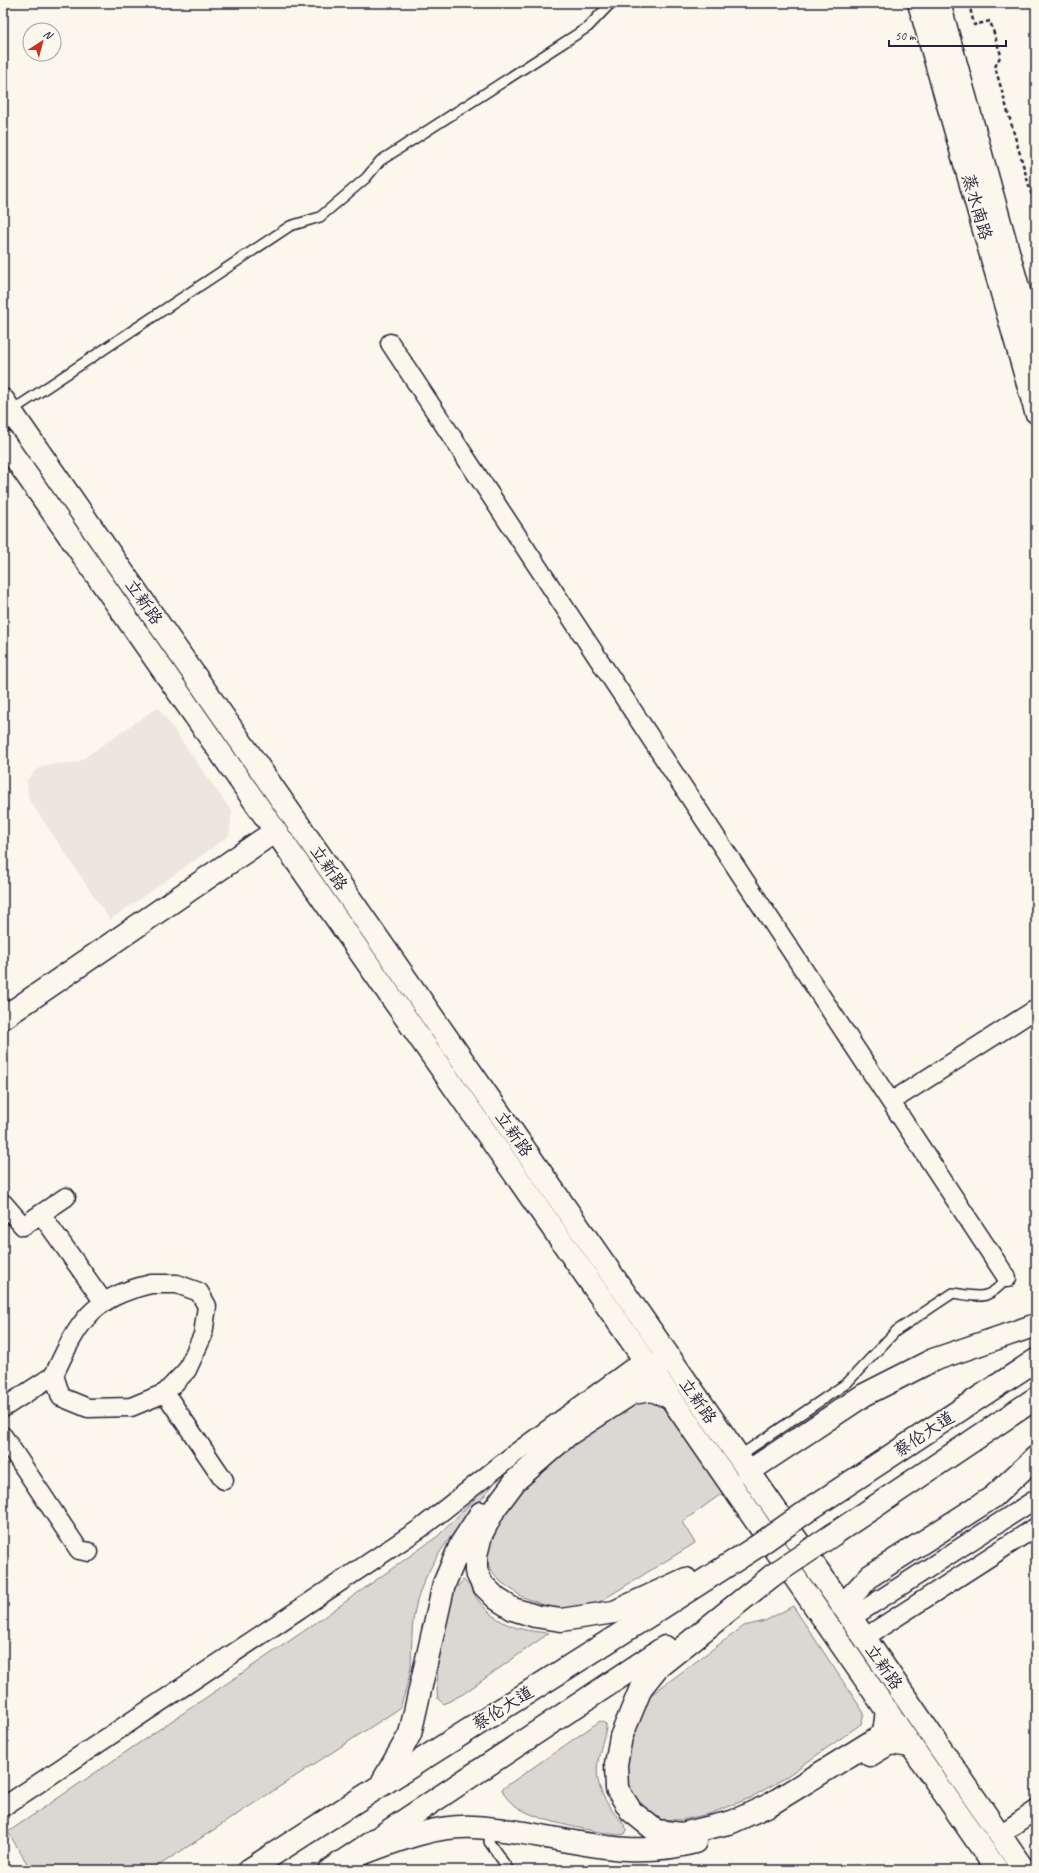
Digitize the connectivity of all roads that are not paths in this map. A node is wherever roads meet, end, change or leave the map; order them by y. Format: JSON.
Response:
{"nodes":[{"id":1,"x":612,"y":3,"type":"edge"},
{"id":2,"x":919,"y":3,"type":"edge"},
{"id":3,"x":939,"y":3,"type":"edge"},
{"id":4,"x":390,"y":343,"type":"dead end"},
{"id":5,"x":1036,"y":352,"type":"edge"},
{"id":6,"x":7,"y":405,"type":"edge"},
{"id":7,"x":1036,"y":412,"type":"edge"},
{"id":8,"x":3,"y":441,"type":"edge"},
{"id":9,"x":274,"y":832,"type":"junction"},
{"id":10,"x":1036,"y":1009,"type":"edge"},
{"id":11,"x":3,"y":1018,"type":"edge"},
{"id":12,"x":892,"y":1101,"type":"junction"},
{"id":13,"x":66,"y":1196,"type":"dead end"},
{"id":14,"x":3,"y":1203,"type":"edge"},
{"id":15,"x":41,"y":1214,"type":"junction"},
{"id":16,"x":1008,"y":1278,"type":"joint"},
{"id":17,"x":104,"y":1301,"type":"junction"},
{"id":18,"x":1036,"y":1325,"type":"edge"},
{"id":19,"x":1036,"y":1360,"type":"edge"},
{"id":20,"x":655,"y":1362,"type":"junction"},
{"id":21,"x":54,"y":1375,"type":"junction"},
{"id":22,"x":165,"y":1393,"type":"junction"},
{"id":23,"x":669,"y":1397,"type":"junction"},
{"id":24,"x":1036,"y":1398,"type":"edge"},
{"id":25,"x":3,"y":1408,"type":"edge"},
{"id":26,"x":3,"y":1436,"type":"edge"},
{"id":27,"x":1036,"y":1457,"type":"edge"},
{"id":28,"x":743,"y":1465,"type":"junction"},
{"id":29,"x":224,"y":1480,"type":"dead end"},
{"id":30,"x":1036,"y":1499,"type":"edge"},
{"id":31,"x":1036,"y":1527,"type":"edge"},
{"id":32,"x":756,"y":1547,"type":"junction"},
{"id":33,"x":89,"y":1552,"type":"dead end"},
{"id":34,"x":773,"y":1575,"type":"junction"},
{"id":35,"x":846,"y":1612,"type":"junction"},
{"id":36,"x":864,"y":1638,"type":"junction"},
{"id":37,"x":887,"y":1710,"type":"junction"},
{"id":38,"x":911,"y":1746,"type":"junction"},
{"id":39,"x":382,"y":1784,"type":"junction"},
{"id":40,"x":3,"y":1807,"type":"edge"},
{"id":41,"x":1036,"y":1810,"type":"edge"},
{"id":42,"x":491,"y":1830,"type":"junction"},
{"id":43,"x":999,"y":1835,"type":"junction"},
{"id":44,"x":339,"y":1864,"type":"edge"},
{"id":45,"x":250,"y":1870,"type":"edge"},
{"id":46,"x":509,"y":1870,"type":"edge"},
{"id":47,"x":997,"y":1870,"type":"edge"},
{"id":48,"x":1024,"y":1870,"type":"edge"}],
"edges":[{"from":1,"to":6,"type":"lane"},
{"from":2,"to":7,"type":"main road","name":"蒸水南路"},
{"from":3,"to":5,"type":"main road","name":"蒸水南路"},
{"from":4,"to":12,"type":"street"},
{"from":6,"to":20,"type":"main road","name":"立新路"},
{"from":8,"to":9,"type":"main road","name":"立新路"},
{"from":9,"to":11,"type":"main road"},
{"from":9,"to":20,"type":"main road","name":"立新路"},
{"from":10,"to":12,"type":"street"},
{"from":12,"to":16,"type":"street"},
{"from":13,"to":15,"type":"street"},
{"from":14,"to":15,"type":"street"},
{"from":15,"to":17,"type":"street"},
{"from":16,"to":28,"type":"lane"},
{"from":17,"to":21,"type":"street"},
{"from":17,"to":22,"type":"street"},
{"from":18,"to":28,"type":"main road"},
{"from":19,"to":32,"type":"main road","name":"蔡伦大道","bridge":true},
{"from":20,"to":23,"type":"main road","name":"立新路"},
{"from":20,"to":28,"type":"main road","name":"立新路"},
{"from":20,"to":39,"type":"main road"},
{"from":20,"to":40,"type":"street"},
{"from":21,"to":22,"type":"street"},
{"from":21,"to":25,"type":"street"},
{"from":22,"to":29,"type":"street"},
{"from":23,"to":32,"type":"main road"},
{"from":23,"to":37,"type":"main road","name":"立新路"},
{"from":24,"to":34,"type":"main road","name":"蔡伦大道","bridge":true},
{"from":26,"to":33,"type":"street"},
{"from":27,"to":35,"type":"main road"},
{"from":28,"to":35,"type":"main road","name":"立新路"},
{"from":30,"to":35,"type":"street"},
{"from":31,"to":36,"type":"street"},
{"from":32,"to":39,"type":"main road","name":"蔡伦大道"},
{"from":34,"to":37,"type":"main road"},
{"from":34,"to":44,"type":"main road"},
{"from":35,"to":36,"type":"main road","name":"立新路"},
{"from":36,"to":43,"type":"main road","name":"立新路"},
{"from":37,"to":38,"type":"main road","name":"立新路"},
{"from":38,"to":42,"type":"main road"},
{"from":38,"to":47,"type":"main road","name":"立新路"},
{"from":39,"to":45,"type":"main road","name":"蔡伦大道"},
{"from":41,"to":43,"type":"street"},
{"from":42,"to":44,"type":"main road"},
{"from":42,"to":46,"type":"lane"},
{"from":43,"to":48,"type":"main road","name":"立新路"}]}
